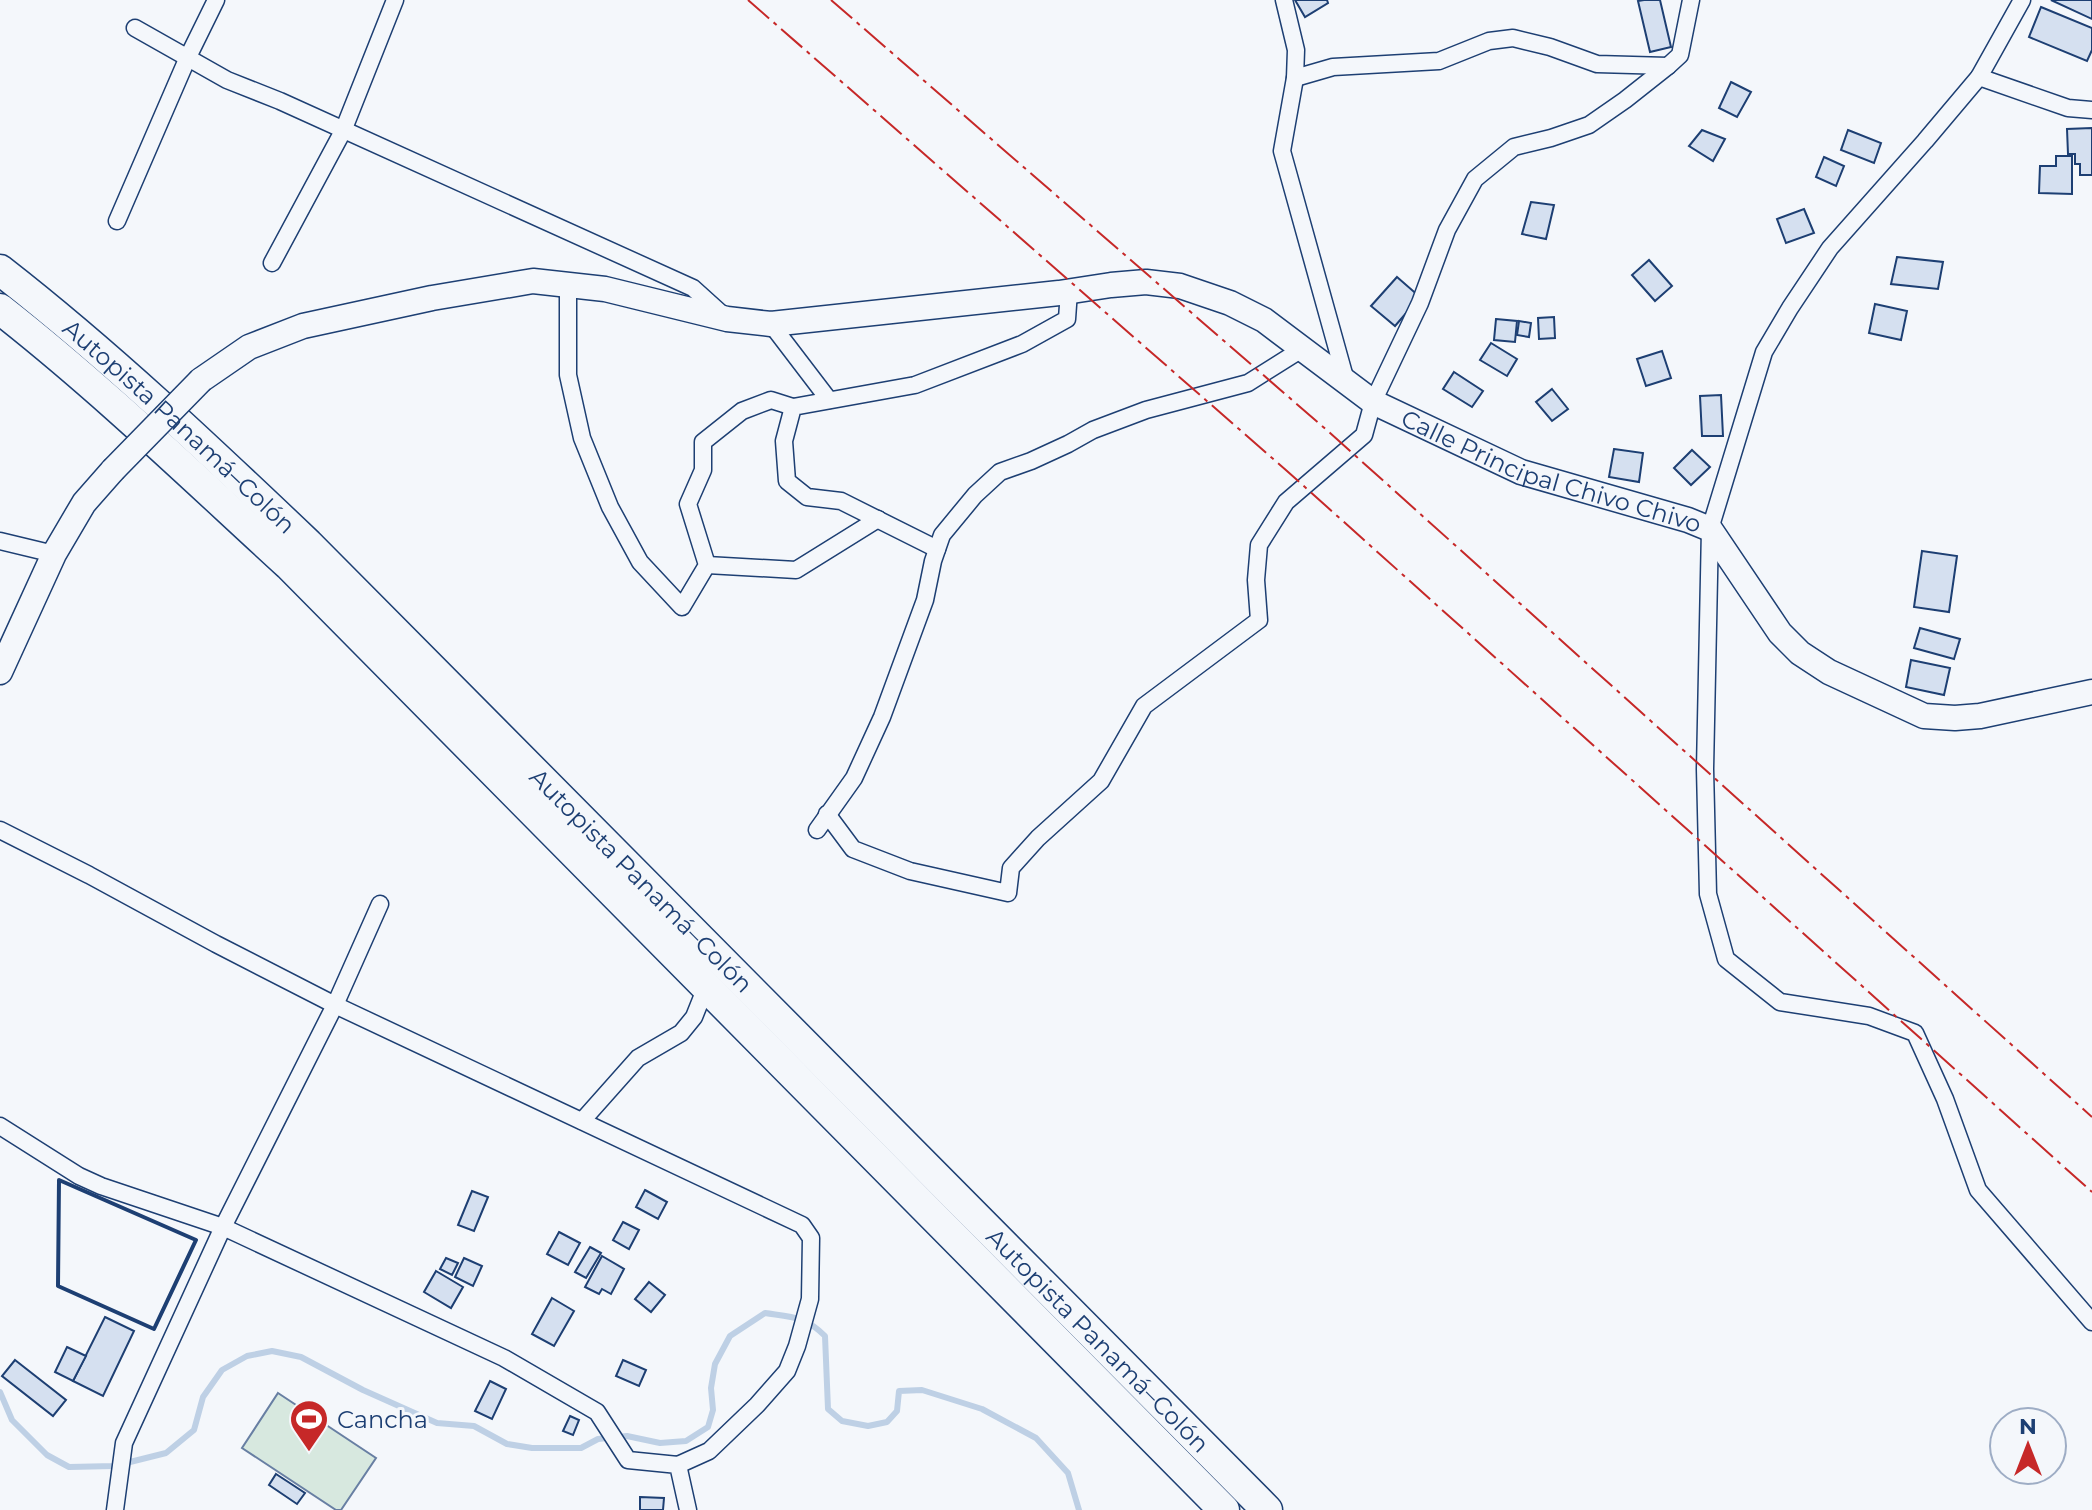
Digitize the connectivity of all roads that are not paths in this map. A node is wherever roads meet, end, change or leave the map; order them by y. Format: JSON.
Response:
{"nodes":[{"id":1,"x":216,"y":0,"type":"edge"},
{"id":2,"x":395,"y":0,"type":"edge"},
{"id":3,"x":1284,"y":0,"type":"edge"},
{"id":4,"x":1691,"y":0,"type":"edge"},
{"id":5,"x":2022,"y":0,"type":"edge"},
{"id":6,"x":135,"y":28,"type":"dead end"},
{"id":7,"x":188,"y":57,"type":"junction"},
{"id":8,"x":1668,"y":66,"type":"junction"},
{"id":9,"x":1979,"y":77,"type":"junction"},
{"id":10,"x":1295,"y":78,"type":"junction"},
{"id":11,"x":2092,"y":110,"type":"edge"},
{"id":12,"x":343,"y":131,"type":"junction"},
{"id":13,"x":117,"y":221,"type":"dead end"},
{"id":14,"x":272,"y":263,"type":"dead end"},
{"id":15,"x":0,"y":270,"type":"edge"},
{"id":16,"x":568,"y":285,"type":"junction"},
{"id":17,"x":1069,"y":291,"type":"junction"},
{"id":18,"x":0,"y":309,"type":"edge"},
{"id":19,"x":727,"y":319,"type":"junction"},
{"id":20,"x":771,"y":324,"type":"junction"},
{"id":21,"x":1302,"y":349,"type":"junction"},
{"id":22,"x":1346,"y":381,"type":"junction"},
{"id":23,"x":829,"y":400,"type":"junction"},
{"id":24,"x":1373,"y":402,"type":"junction"},
{"id":25,"x":793,"y":407,"type":"junction"},
{"id":26,"x":878,"y":519,"type":"junction"},
{"id":27,"x":1710,"y":529,"type":"junction"},
{"id":28,"x":0,"y":541,"type":"edge"},
{"id":29,"x":937,"y":549,"type":"junction"},
{"id":30,"x":54,"y":554,"type":"junction"},
{"id":31,"x":707,"y":565,"type":"junction"},
{"id":32,"x":0,"y":672,"type":"edge"},
{"id":33,"x":2092,"y":692,"type":"edge"},
{"id":34,"x":827,"y":814,"type":"junction"},
{"id":35,"x":0,"y":830,"type":"edge"},
{"id":36,"x":817,"y":830,"type":"dead end"},
{"id":37,"x":380,"y":904,"type":"dead end"},
{"id":38,"x":706,"y":987,"type":"junction"},
{"id":39,"x":335,"y":1005,"type":"junction"},
{"id":40,"x":582,"y":1121,"type":"junction"},
{"id":41,"x":0,"y":1126,"type":"edge"},
{"id":42,"x":223,"y":1227,"type":"junction"},
{"id":43,"x":2092,"y":1322,"type":"edge"},
{"id":44,"x":678,"y":1465,"type":"junction"},
{"id":45,"x":115,"y":1510,"type":"edge"},
{"id":46,"x":688,"y":1510,"type":"edge"},
{"id":47,"x":1224,"y":1510,"type":"edge"},
{"id":48,"x":1267,"y":1510,"type":"edge"}],
"edges":[{"from":1,"to":7,"type":"street"},
{"from":2,"to":12,"type":"street"},
{"from":3,"to":10,"type":"street"},
{"from":4,"to":8,"type":"street"},
{"from":5,"to":9,"type":"street"},
{"from":6,"to":7,"type":"street"},
{"from":7,"to":12,"type":"street"},
{"from":7,"to":13,"type":"street"},
{"from":8,"to":10,"type":"street"},
{"from":8,"to":24,"type":"street"},
{"from":9,"to":11,"type":"street"},
{"from":9,"to":27,"type":"street"},
{"from":10,"to":22,"type":"street"},
{"from":12,"to":14,"type":"street"},
{"from":12,"to":19,"type":"street"},
{"from":15,"to":48,"type":"highway","name":"Autopista Panamá–Colón"},
{"from":16,"to":19,"type":"street","name":"Calle Principal Chivo Chivo"},
{"from":16,"to":30,"type":"street","name":"Calle Principal Chivo Chivo","bridge":true},
{"from":16,"to":31,"type":"street"},
{"from":17,"to":20,"type":"street","name":"Calle Principal Chivo Chivo"},
{"from":17,"to":21,"type":"street","name":"Calle Principal Chivo Chivo"},
{"from":17,"to":23,"type":"street"},
{"from":18,"to":38,"type":"highway","name":"Autopista Panamá–Colón"},
{"from":19,"to":20,"type":"street","name":"Calle Principal Chivo Chivo"},
{"from":20,"to":23,"type":"street"},
{"from":21,"to":22,"type":"street","name":"Calle Principal Chivo Chivo"},
{"from":21,"to":29,"type":"street"},
{"from":22,"to":24,"type":"street","name":"Calle Principal Chivo Chivo"},
{"from":23,"to":25,"type":"street"},
{"from":24,"to":27,"type":"street","name":"Calle Principal Chivo Chivo"},
{"from":24,"to":34,"type":"street"},
{"from":25,"to":26,"type":"street"},
{"from":25,"to":31,"type":"street"},
{"from":26,"to":29,"type":"street"},
{"from":26,"to":31,"type":"street"},
{"from":27,"to":33,"type":"street","name":"Calle Principal Chivo Chivo"},
{"from":27,"to":43,"type":"street"},
{"from":28,"to":30,"type":"street"},
{"from":29,"to":34,"type":"street"},
{"from":30,"to":32,"type":"street","name":"Calle Principal Chivo Chivo"},
{"from":34,"to":36,"type":"street"},
{"from":35,"to":39,"type":"street"},
{"from":37,"to":39,"type":"street"},
{"from":38,"to":40,"type":"street"},
{"from":38,"to":47,"type":"highway","name":"Autopista Panamá–Colón"},
{"from":39,"to":40,"type":"street"},
{"from":39,"to":42,"type":"street"},
{"from":40,"to":44,"type":"street"},
{"from":41,"to":42,"type":"street"},
{"from":42,"to":44,"type":"street"},
{"from":42,"to":45,"type":"street"},
{"from":44,"to":46,"type":"street"}]}
